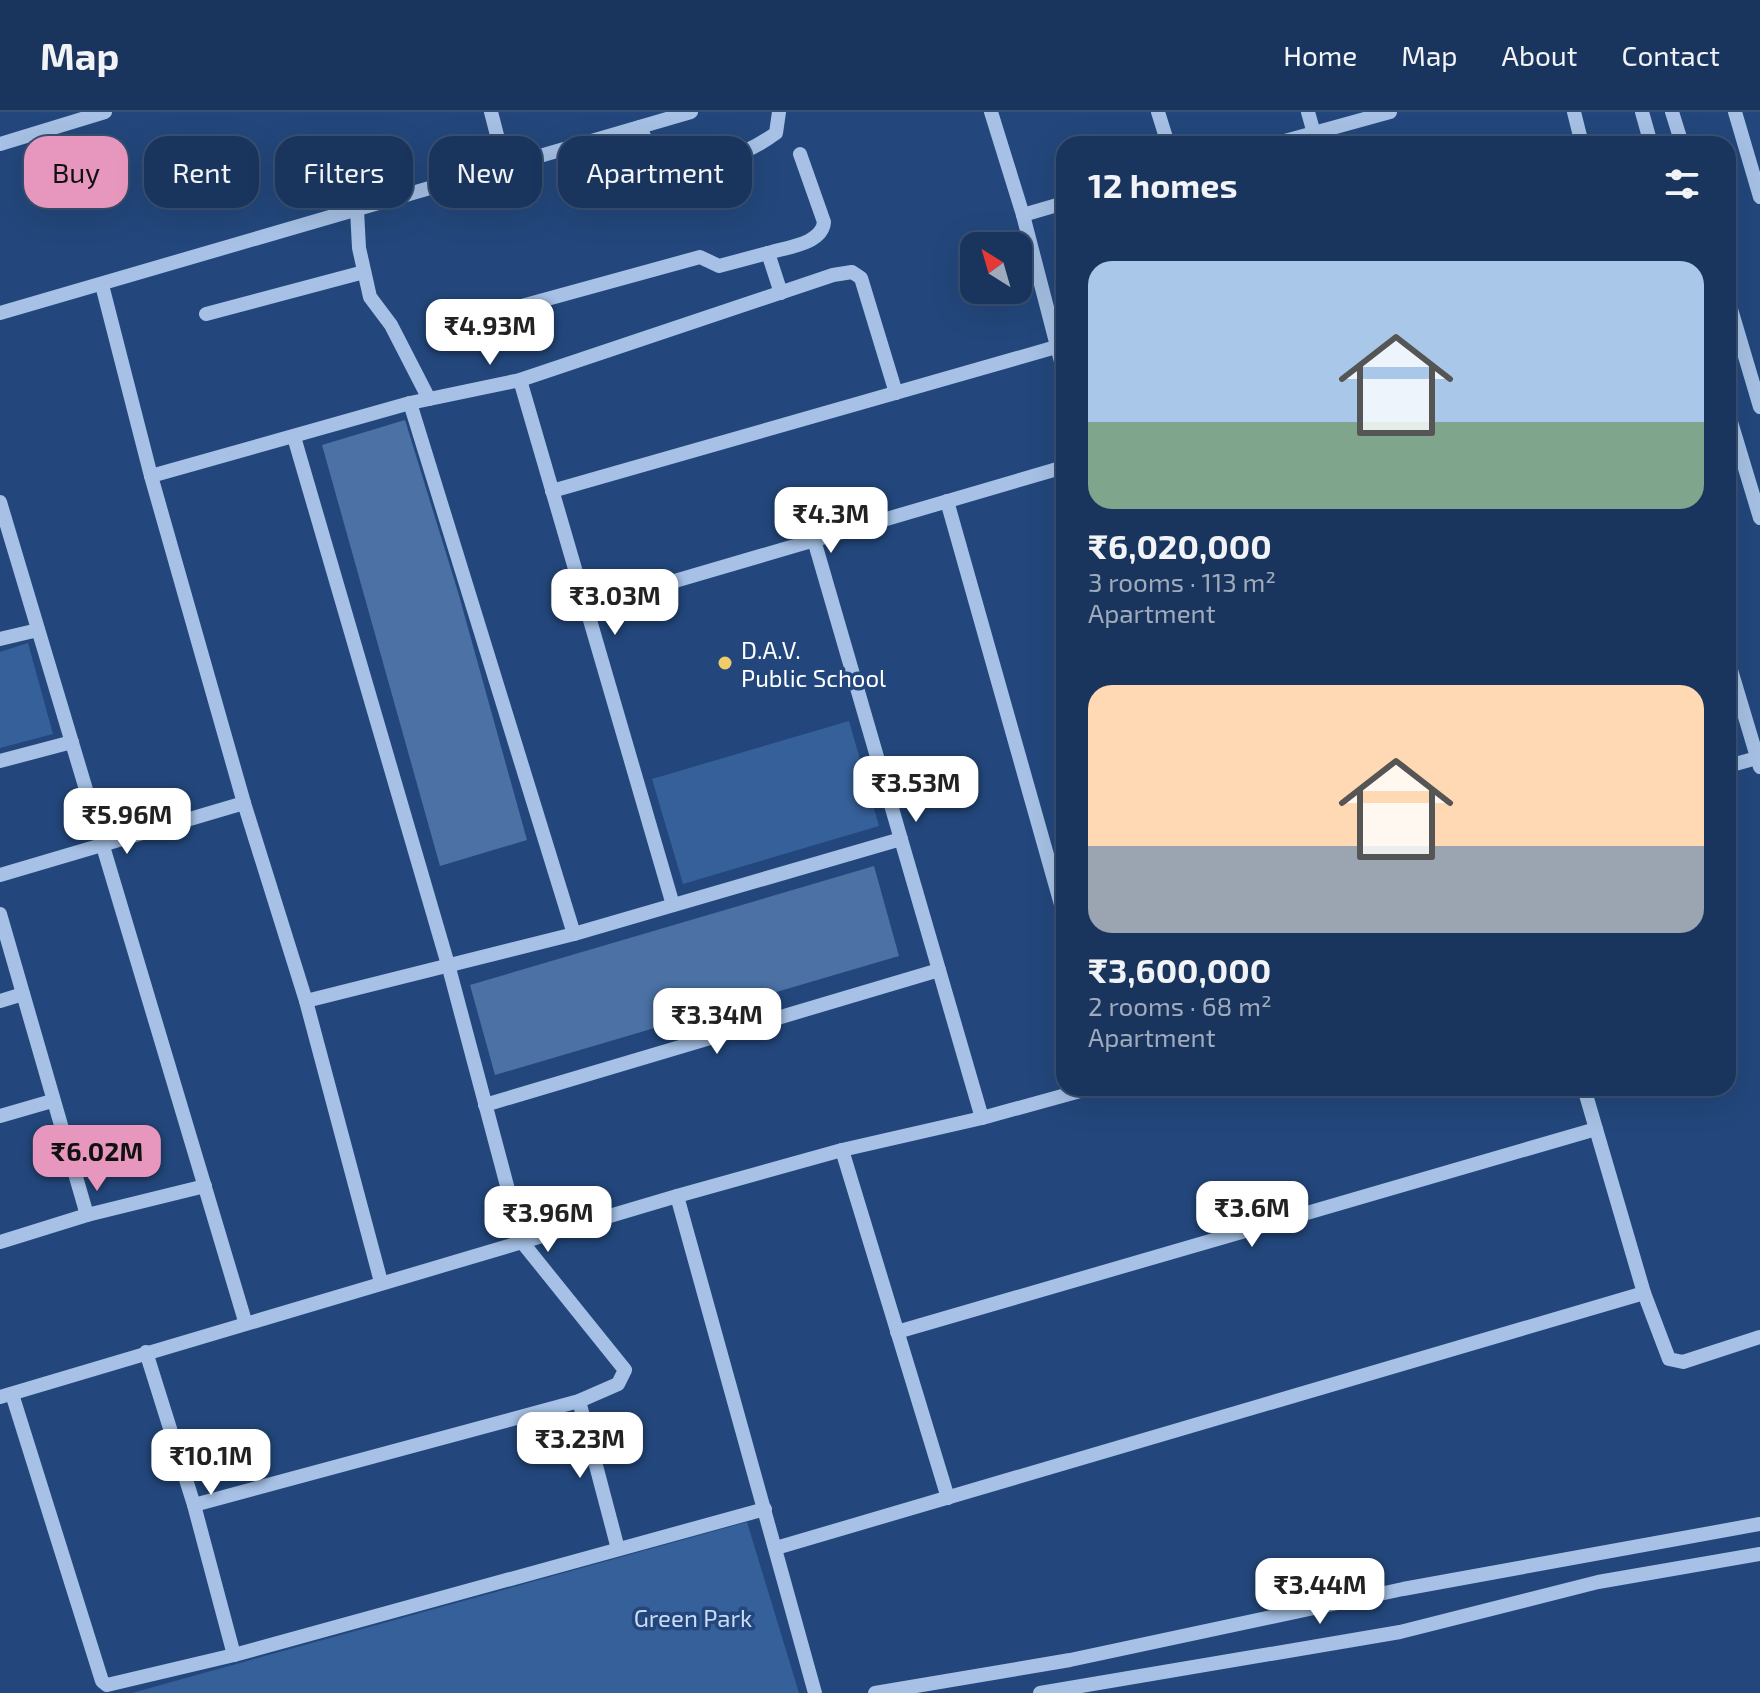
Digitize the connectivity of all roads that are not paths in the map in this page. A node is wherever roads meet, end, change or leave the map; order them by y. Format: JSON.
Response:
{"nodes":[{"id":1,"x":105,"y":112,"type":"edge"},
{"id":2,"x":491,"y":112,"type":"edge"},
{"id":3,"x":691,"y":112,"type":"edge"},
{"id":4,"x":779,"y":112,"type":"edge"},
{"id":5,"x":991,"y":112,"type":"edge"},
{"id":6,"x":1158,"y":112,"type":"edge"},
{"id":7,"x":1308,"y":112,"type":"edge"},
{"id":8,"x":1390,"y":112,"type":"edge"},
{"id":9,"x":1574,"y":112,"type":"edge"},
{"id":10,"x":1645,"y":112,"type":"edge"},
{"id":11,"x":1672,"y":112,"type":"edge"},
{"id":12,"x":1735,"y":112,"type":"edge"},
{"id":13,"x":81,"y":115,"type":"edge"},
{"id":14,"x":640,"y":127,"type":"junction"},
{"id":15,"x":497,"y":136,"type":"edge"},
{"id":16,"x":1166,"y":136,"type":"edge"},
{"id":17,"x":1315,"y":136,"type":"edge"},
{"id":18,"x":1324,"y":136,"type":"edge"},
{"id":19,"x":1580,"y":136,"type":"edge"},
{"id":20,"x":1650,"y":136,"type":"edge"},
{"id":21,"x":1680,"y":136,"type":"edge"},
{"id":22,"x":0,"y":144,"type":"edge"},
{"id":23,"x":800,"y":154,"type":"dead end"},
{"id":24,"x":542,"y":155,"type":"edge"},
{"id":25,"x":429,"y":189,"type":"edge"},
{"id":26,"x":1760,"y":197,"type":"edge"},
{"id":27,"x":1056,"y":205,"type":"edge"},
{"id":28,"x":357,"y":210,"type":"junction"},
{"id":29,"x":1023,"y":215,"type":"junction"},
{"id":30,"x":768,"y":253,"type":"junction"},
{"id":31,"x":364,"y":272,"type":"junction"},
{"id":32,"x":102,"y":285,"type":"junction"},
{"id":33,"x":781,"y":293,"type":"junction"},
{"id":34,"x":0,"y":313,"type":"edge"},
{"id":35,"x":206,"y":314,"type":"dead end"},
{"id":36,"x":482,"y":317,"type":"dead end"},
{"id":37,"x":1736,"y":326,"type":"edge"},
{"id":38,"x":1056,"y":347,"type":"joint"},
{"id":39,"x":520,"y":380,"type":"junction"},
{"id":40,"x":896,"y":393,"type":"junction"},
{"id":41,"x":429,"y":399,"type":"junction"},
{"id":42,"x":410,"y":403,"type":"junction"},
{"id":43,"x":1760,"y":407,"type":"edge"},
{"id":44,"x":294,"y":437,"type":"junction"},
{"id":45,"x":1736,"y":438,"type":"edge"},
{"id":46,"x":1056,"y":469,"type":"edge"},
{"id":47,"x":151,"y":476,"type":"junction"},
{"id":48,"x":552,"y":491,"type":"junction"},
{"id":49,"x":947,"y":501,"type":"junction"},
{"id":50,"x":0,"y":502,"type":"edge"},
{"id":51,"x":1760,"y":518,"type":"edge"},
{"id":52,"x":3,"y":522,"type":"edge"},
{"id":53,"x":814,"y":540,"type":"junction"},
{"id":54,"x":586,"y":607,"type":"junction"},
{"id":55,"x":38,"y":630,"type":"junction"},
{"id":56,"x":0,"y":639,"type":"edge"},
{"id":57,"x":1736,"y":687,"type":"edge"},
{"id":58,"x":72,"y":742,"type":"junction"},
{"id":59,"x":0,"y":761,"type":"edge"},
{"id":60,"x":1758,"y":762,"type":"edge"},
{"id":61,"x":1736,"y":765,"type":"edge"},
{"id":62,"x":244,"y":803,"type":"junction"},
{"id":63,"x":901,"y":839,"type":"junction"},
{"id":64,"x":104,"y":843,"type":"junction"},
{"id":65,"x":0,"y":875,"type":"edge"},
{"id":66,"x":1056,"y":887,"type":"edge"},
{"id":67,"x":673,"y":905,"type":"junction"},
{"id":68,"x":0,"y":914,"type":"edge"},
{"id":69,"x":574,"y":934,"type":"junction"},
{"id":70,"x":449,"y":968,"type":"junction"},
{"id":71,"x":939,"y":970,"type":"junction"},
{"id":72,"x":23,"y":994,"type":"junction"},
{"id":73,"x":0,"y":1001,"type":"edge"},
{"id":74,"x":306,"y":1001,"type":"junction"},
{"id":75,"x":1062,"y":1096,"type":"edge"},
{"id":76,"x":1586,"y":1096,"type":"edge"},
{"id":77,"x":52,"y":1101,"type":"junction"},
{"id":78,"x":485,"y":1105,"type":"junction"},
{"id":79,"x":0,"y":1116,"type":"edge"},
{"id":80,"x":982,"y":1118,"type":"junction"},
{"id":81,"x":1596,"y":1129,"type":"junction"},
{"id":82,"x":842,"y":1150,"type":"junction"},
{"id":83,"x":205,"y":1186,"type":"junction"},
{"id":84,"x":677,"y":1196,"type":"junction"},
{"id":85,"x":87,"y":1215,"type":"junction"},
{"id":86,"x":0,"y":1242,"type":"edge"},
{"id":87,"x":522,"y":1242,"type":"junction"},
{"id":88,"x":381,"y":1282,"type":"junction"},
{"id":89,"x":1644,"y":1293,"type":"junction"},
{"id":90,"x":245,"y":1321,"type":"junction"},
{"id":91,"x":897,"y":1332,"type":"junction"},
{"id":92,"x":1760,"y":1337,"type":"edge"},
{"id":93,"x":146,"y":1352,"type":"junction"},
{"id":94,"x":6,"y":1395,"type":"edge"},
{"id":95,"x":579,"y":1401,"type":"junction"},
{"id":96,"x":948,"y":1498,"type":"junction"},
{"id":97,"x":194,"y":1505,"type":"junction"},
{"id":98,"x":765,"y":1509,"type":"junction"},
{"id":99,"x":1760,"y":1524,"type":"edge"},
{"id":100,"x":776,"y":1548,"type":"junction"},
{"id":101,"x":618,"y":1549,"type":"junction"},
{"id":102,"x":1760,"y":1554,"type":"edge"},
{"id":103,"x":234,"y":1655,"type":"junction"},
{"id":104,"x":1070,"y":1660,"type":"junction"},
{"id":105,"x":1079,"y":1690,"type":"edge"},
{"id":106,"x":815,"y":1693,"type":"edge"},
{"id":107,"x":875,"y":1693,"type":"edge"},
{"id":108,"x":1040,"y":1693,"type":"edge"}],
"edges":[{"from":1,"to":13,"type":"street"},
{"from":2,"to":15,"type":"street"},
{"from":3,"to":14,"type":"street"},
{"from":4,"to":14,"type":"street"},
{"from":5,"to":29,"type":"street"},
{"from":6,"to":16,"type":"street"},
{"from":7,"to":17,"type":"street"},
{"from":8,"to":18,"type":"street"},
{"from":9,"to":19,"type":"street"},
{"from":10,"to":20,"type":"street"},
{"from":11,"to":21,"type":"street"},
{"from":12,"to":26,"type":"street"},
{"from":13,"to":22,"type":"street"},
{"from":14,"to":24,"type":"street"},
{"from":23,"to":30,"type":"street"},
{"from":25,"to":28,"type":"street"},
{"from":27,"to":29,"type":"street"},
{"from":28,"to":31,"type":"street"},
{"from":28,"to":32,"type":"street"},
{"from":29,"to":38,"type":"street"},
{"from":30,"to":33,"type":"street"},
{"from":30,"to":36,"type":"street"},
{"from":31,"to":35,"type":"street"},
{"from":31,"to":41,"type":"street"},
{"from":32,"to":34,"type":"street"},
{"from":32,"to":47,"type":"street"},
{"from":33,"to":39,"type":"street"},
{"from":33,"to":40,"type":"street"},
{"from":37,"to":43,"type":"street"},
{"from":38,"to":40,"type":"street"},
{"from":39,"to":41,"type":"street"},
{"from":39,"to":48,"type":"street"},
{"from":40,"to":48,"type":"street"},
{"from":41,"to":42,"type":"street"},
{"from":42,"to":44,"type":"street"},
{"from":42,"to":69,"type":"street"},
{"from":44,"to":47,"type":"street"},
{"from":44,"to":70,"type":"street"},
{"from":45,"to":51,"type":"street"},
{"from":46,"to":49,"type":"street"},
{"from":47,"to":62,"type":"street"},
{"from":48,"to":54,"type":"street"},
{"from":49,"to":53,"type":"street"},
{"from":49,"to":66,"type":"street"},
{"from":50,"to":52,"type":"street"},
{"from":52,"to":55,"type":"street"},
{"from":53,"to":54,"type":"street"},
{"from":53,"to":63,"type":"street"},
{"from":54,"to":67,"type":"street"},
{"from":55,"to":56,"type":"street"},
{"from":55,"to":58,"type":"street"},
{"from":57,"to":60,"type":"street"},
{"from":58,"to":59,"type":"street"},
{"from":58,"to":64,"type":"street"},
{"from":60,"to":61,"type":"street"},
{"from":62,"to":64,"type":"street"},
{"from":62,"to":74,"type":"street"},
{"from":63,"to":67,"type":"street"},
{"from":63,"to":71,"type":"street"},
{"from":64,"to":65,"type":"street"},
{"from":64,"to":83,"type":"street"},
{"from":67,"to":69,"type":"street"},
{"from":68,"to":72,"type":"street"},
{"from":69,"to":70,"type":"street"},
{"from":70,"to":74,"type":"street"},
{"from":70,"to":78,"type":"street"},
{"from":71,"to":78,"type":"street"},
{"from":71,"to":80,"type":"street"},
{"from":72,"to":73,"type":"street"},
{"from":72,"to":77,"type":"street"},
{"from":74,"to":88,"type":"street"},
{"from":75,"to":80,"type":"street"},
{"from":76,"to":81,"type":"street"},
{"from":77,"to":79,"type":"street"},
{"from":77,"to":85,"type":"street"},
{"from":78,"to":87,"type":"street"},
{"from":80,"to":82,"type":"street"},
{"from":81,"to":89,"type":"street"},
{"from":81,"to":91,"type":"street"},
{"from":82,"to":84,"type":"street"},
{"from":82,"to":91,"type":"street"},
{"from":83,"to":85,"type":"street"},
{"from":83,"to":90,"type":"street"},
{"from":84,"to":87,"type":"street"},
{"from":84,"to":98,"type":"street"},
{"from":85,"to":86,"type":"street"},
{"from":87,"to":88,"type":"street"},
{"from":87,"to":95,"type":"street"},
{"from":88,"to":90,"type":"street"},
{"from":89,"to":92,"type":"street"},
{"from":89,"to":96,"type":"street"},
{"from":90,"to":93,"type":"street"},
{"from":91,"to":96,"type":"street"},
{"from":93,"to":94,"type":"street"},
{"from":93,"to":97,"type":"street"},
{"from":94,"to":103,"type":"street"},
{"from":95,"to":97,"type":"street"},
{"from":95,"to":101,"type":"street"},
{"from":96,"to":100,"type":"street"},
{"from":97,"to":103,"type":"street"},
{"from":98,"to":100,"type":"street"},
{"from":98,"to":101,"type":"street"},
{"from":99,"to":104,"type":"street"},
{"from":100,"to":106,"type":"street"},
{"from":101,"to":103,"type":"street"},
{"from":102,"to":105,"type":"street"},
{"from":104,"to":105,"type":"street"},
{"from":104,"to":107,"type":"street"},
{"from":105,"to":108,"type":"street"}]}
